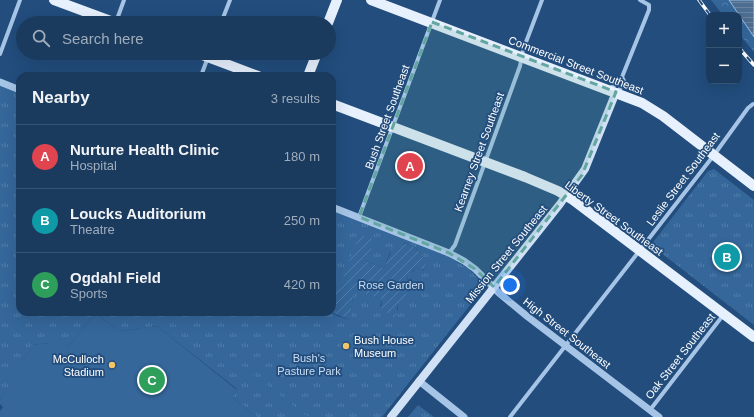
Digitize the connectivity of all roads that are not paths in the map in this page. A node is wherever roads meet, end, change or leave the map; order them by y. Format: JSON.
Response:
{"nodes":[{"id":1,"x":20,"y":0,"type":"edge"},
{"id":2,"x":54,"y":0,"type":"edge"},
{"id":3,"x":124,"y":0,"type":"edge"},
{"id":4,"x":230,"y":0,"type":"edge"},
{"id":5,"x":337,"y":0,"type":"edge"},
{"id":6,"x":371,"y":0,"type":"edge"},
{"id":7,"x":440,"y":0,"type":"edge"},
{"id":8,"x":542,"y":0,"type":"edge"},
{"id":9,"x":640,"y":0,"type":"edge"},
{"id":10,"x":97,"y":16,"type":"edge"},
{"id":11,"x":118,"y":16,"type":"edge"},
{"id":12,"x":224,"y":16,"type":"edge"},
{"id":13,"x":331,"y":16,"type":"edge"},
{"id":14,"x":432,"y":22,"type":"junction"},
{"id":15,"x":0,"y":54,"type":"edge"},
{"id":16,"x":522,"y":56,"type":"junction"},
{"id":17,"x":207,"y":60,"type":"edge"},
{"id":18,"x":221,"y":60,"type":"edge"},
{"id":19,"x":314,"y":60,"type":"edge"},
{"id":20,"x":203,"y":72,"type":"edge"},
{"id":21,"x":249,"y":72,"type":"edge"},
{"id":22,"x":310,"y":72,"type":"edge"},
{"id":23,"x":622,"y":77,"type":"junction"},
{"id":24,"x":0,"y":82,"type":"edge"},
{"id":25,"x":16,"y":88,"type":"edge"},
{"id":26,"x":611,"y":90,"type":"junction"},
{"id":27,"x":753,"y":104,"type":"dead end"},
{"id":28,"x":336,"y":106,"type":"edge"},
{"id":29,"x":393,"y":127,"type":"junction"},
{"id":30,"x":714,"y":156,"type":"junction"},
{"id":31,"x":484,"y":161,"type":"junction"},
{"id":32,"x":754,"y":186,"type":"edge"},
{"id":33,"x":566,"y":196,"type":"junction"},
{"id":34,"x":336,"y":208,"type":"edge"},
{"id":35,"x":359,"y":217,"type":"junction"},
{"id":36,"x":640,"y":251,"type":"junction"},
{"id":37,"x":449,"y":253,"type":"junction"},
{"id":38,"x":494,"y":287,"type":"junction"},
{"id":39,"x":725,"y":314,"type":"junction"},
{"id":40,"x":754,"y":337,"type":"edge"},
{"id":41,"x":565,"y":346,"type":"junction"},
{"id":42,"x":419,"y":381,"type":"junction"},
{"id":43,"x":650,"y":410,"type":"junction"},
{"id":44,"x":391,"y":417,"type":"edge"},
{"id":45,"x":464,"y":417,"type":"edge"},
{"id":46,"x":510,"y":417,"type":"edge"},
{"id":47,"x":659,"y":417,"type":"edge"}],
"edges":[{"from":1,"to":15,"type":"street"},
{"from":2,"to":10,"type":"main road"},
{"from":3,"to":11,"type":"street"},
{"from":4,"to":12,"type":"street"},
{"from":5,"to":13,"type":"main road"},
{"from":6,"to":14,"type":"main road","name":"Commercial Street Southeast"},
{"from":7,"to":14,"type":"street","name":"Bush Street Southeast"},
{"from":8,"to":16,"type":"street","name":"Kearney Street Southeast"},
{"from":9,"to":23,"type":"street"},
{"from":14,"to":16,"type":"main road","name":"Commercial Street Southeast"},
{"from":14,"to":29,"type":"street","name":"Bush Street Southeast"},
{"from":16,"to":26,"type":"main road","name":"Commercial Street Southeast"},
{"from":16,"to":31,"type":"street","name":"Kearney Street Southeast"},
{"from":17,"to":20,"type":"street"},
{"from":18,"to":21,"type":"main road"},
{"from":19,"to":22,"type":"main road"},
{"from":23,"to":26,"type":"street"},
{"from":23,"to":26,"type":"street"},
{"from":24,"to":25,"type":"street"},
{"from":26,"to":30,"type":"main road","name":"Commercial Street Southeast"},
{"from":26,"to":33,"type":"main road","name":"Mission Street Southeast"},
{"from":27,"to":30,"type":"street","name":"Leslie Street Southeast"},
{"from":28,"to":29,"type":"main road","name":"Liberty Street Southeast"},
{"from":29,"to":31,"type":"main road","name":"Liberty Street Southeast"},
{"from":29,"to":35,"type":"street","name":"Bush Street Southeast"},
{"from":30,"to":32,"type":"main road","name":"Commercial Street Southeast"},
{"from":30,"to":36,"type":"street","name":"Leslie Street Southeast"},
{"from":31,"to":33,"type":"main road","name":"Liberty Street Southeast"},
{"from":31,"to":37,"type":"street","name":"Kearney Street Southeast"},
{"from":33,"to":36,"type":"main road","name":"Liberty Street Southeast"},
{"from":33,"to":38,"type":"main road","name":"Mission Street Southeast"},
{"from":34,"to":35,"type":"street","name":"High Street Southeast"},
{"from":35,"to":37,"type":"street","name":"High Street Southeast"},
{"from":36,"to":39,"type":"main road","name":"Liberty Street Southeast"},
{"from":36,"to":41,"type":"street","name":"Leslie Street Southeast"},
{"from":37,"to":38,"type":"street","name":"High Street Southeast"},
{"from":38,"to":41,"type":"street","name":"High Street Southeast"},
{"from":38,"to":42,"type":"main road","name":"Mission Street Southeast"},
{"from":39,"to":40,"type":"main road","name":"Liberty Street Southeast"},
{"from":39,"to":43,"type":"street","name":"Oak Street Southeast"},
{"from":41,"to":43,"type":"street","name":"High Street Southeast"},
{"from":41,"to":46,"type":"street","name":"Leslie Street Southeast"},
{"from":42,"to":44,"type":"main road","name":"Mission Street Southeast"},
{"from":42,"to":45,"type":"street"},
{"from":43,"to":47,"type":"street","name":"High Street Southeast"}]}
